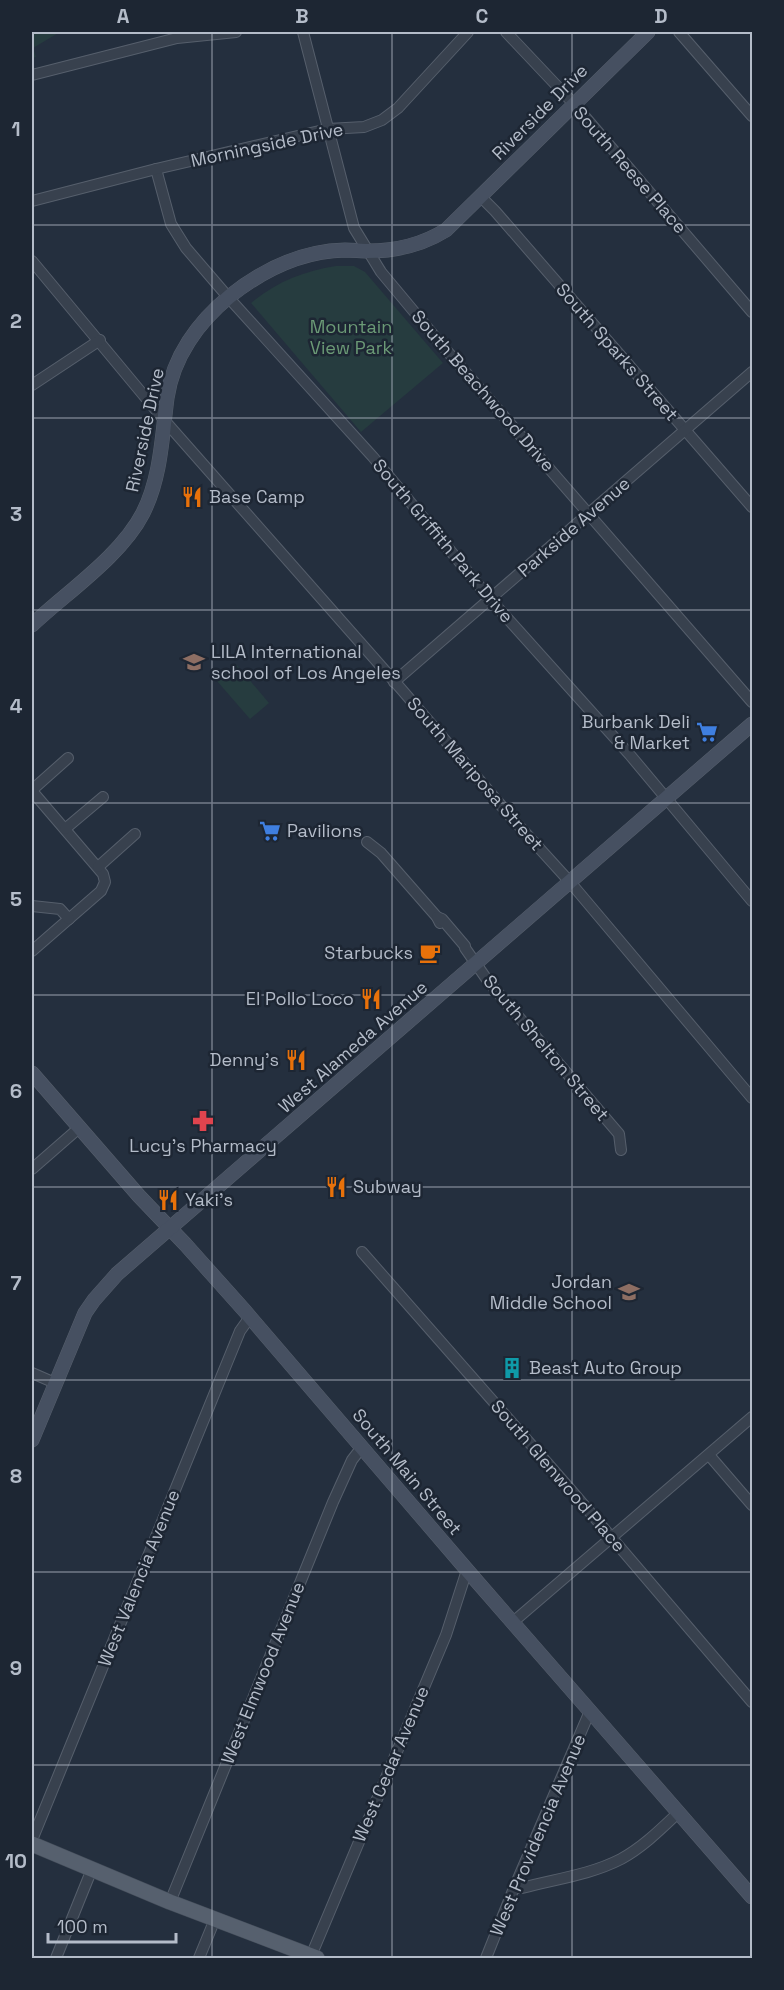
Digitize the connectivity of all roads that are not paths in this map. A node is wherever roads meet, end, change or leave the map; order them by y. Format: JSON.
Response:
{"nodes":[{"id":1,"x":236,"y":32,"type":"edge"},
{"id":2,"x":303,"y":32,"type":"edge"},
{"id":3,"x":468,"y":32,"type":"edge"},
{"id":4,"x":506,"y":32,"type":"edge"},
{"id":5,"x":648,"y":32,"type":"edge"},
{"id":6,"x":679,"y":32,"type":"edge"},
{"id":7,"x":32,"y":75,"type":"edge"},
{"id":8,"x":574,"y":104,"type":"junction"},
{"id":9,"x":753,"y":116,"type":"edge"},
{"id":10,"x":328,"y":129,"type":"junction"},
{"id":11,"x":156,"y":169,"type":"junction"},
{"id":12,"x":481,"y":197,"type":"junction"},
{"id":13,"x":32,"y":201,"type":"edge"},
{"id":14,"x":367,"y":251,"type":"junction"},
{"id":15,"x":32,"y":261,"type":"edge"},
{"id":16,"x":228,"y":297,"type":"junction"},
{"id":17,"x":753,"y":312,"type":"edge"},
{"id":18,"x":100,"y":340,"type":"junction"},
{"id":19,"x":753,"y":372,"type":"edge"},
{"id":20,"x":32,"y":385,"type":"edge"},
{"id":21,"x":165,"y":421,"type":"junction"},
{"id":22,"x":685,"y":430,"type":"junction"},
{"id":23,"x":753,"y":507,"type":"edge"},
{"id":24,"x":589,"y":513,"type":"junction"},
{"id":25,"x":491,"y":600,"type":"junction"},
{"id":26,"x":32,"y":625,"type":"edge"},
{"id":27,"x":394,"y":682,"type":"junction"},
{"id":28,"x":753,"y":702,"type":"edge"},
{"id":29,"x":753,"y":724,"type":"edge"},
{"id":30,"x":68,"y":758,"type":"dead end"},
{"id":31,"x":32,"y":791,"type":"edge"},
{"id":32,"x":103,"y":797,"type":"dead end"},
{"id":33,"x":667,"y":799,"type":"junction"},
{"id":34,"x":65,"y":829,"type":"junction"},
{"id":35,"x":135,"y":834,"type":"dead end"},
{"id":36,"x":368,"y":842,"type":"dead end"},
{"id":37,"x":98,"y":867,"type":"junction"},
{"id":38,"x":570,"y":882,"type":"junction"},
{"id":39,"x":753,"y":901,"type":"edge"},
{"id":40,"x":32,"y":906,"type":"edge"},
{"id":41,"x":69,"y":919,"type":"junction"},
{"id":42,"x":32,"y":951,"type":"edge"},
{"id":43,"x":476,"y":964,"type":"junction"},
{"id":44,"x":32,"y":1073,"type":"edge"},
{"id":45,"x":753,"y":1098,"type":"edge"},
{"id":46,"x":79,"y":1128,"type":"junction"},
{"id":47,"x":621,"y":1150,"type":"dead end"},
{"id":48,"x":32,"y":1169,"type":"edge"},
{"id":49,"x":170,"y":1229,"type":"junction"},
{"id":50,"x":362,"y":1252,"type":"dead end"},
{"id":51,"x":250,"y":1317,"type":"junction"},
{"id":52,"x":32,"y":1373,"type":"edge"},
{"id":53,"x":55,"y":1383,"type":"junction"},
{"id":54,"x":753,"y":1417,"type":"edge"},
{"id":55,"x":32,"y":1440,"type":"edge"},
{"id":56,"x":362,"y":1447,"type":"junction"},
{"id":57,"x":709,"y":1455,"type":"junction"},
{"id":58,"x":753,"y":1505,"type":"edge"},
{"id":59,"x":612,"y":1538,"type":"junction"},
{"id":60,"x":467,"y":1570,"type":"junction"},
{"id":61,"x":513,"y":1622,"type":"junction"},
{"id":62,"x":753,"y":1702,"type":"edge"},
{"id":63,"x":590,"y":1711,"type":"junction"},
{"id":64,"x":679,"y":1812,"type":"junction"},
{"id":65,"x":32,"y":1842,"type":"edge"},
{"id":66,"x":92,"y":1869,"type":"junction"},
{"id":67,"x":514,"y":1888,"type":"junction"},
{"id":68,"x":753,"y":1898,"type":"edge"},
{"id":69,"x":170,"y":1902,"type":"junction"},
{"id":70,"x":215,"y":1919,"type":"junction"},
{"id":71,"x":314,"y":1957,"type":"edge"},
{"id":72,"x":56,"y":1959,"type":"edge"},
{"id":73,"x":199,"y":1959,"type":"edge"},
{"id":74,"x":486,"y":1959,"type":"edge"}],
"edges":[{"from":1,"to":7,"type":"street"},
{"from":2,"to":10,"type":"street","name":"South Beachwood Drive"},
{"from":3,"to":10,"type":"street","name":"Morningside Drive"},
{"from":4,"to":8,"type":"street","name":"South Reese Place"},
{"from":5,"to":8,"type":"main road","name":"Riverside Drive"},
{"from":6,"to":9,"type":"street"},
{"from":8,"to":12,"type":"main road","name":"Riverside Drive"},
{"from":8,"to":17,"type":"street","name":"South Reese Place"},
{"from":10,"to":11,"type":"street","name":"Morningside Drive"},
{"from":10,"to":14,"type":"street","name":"South Beachwood Drive"},
{"from":11,"to":13,"type":"street","name":"Morningside Drive"},
{"from":11,"to":16,"type":"street","name":"South Griffith Park Drive"},
{"from":12,"to":14,"type":"main road","name":"Riverside Drive"},
{"from":12,"to":22,"type":"street","name":"South Sparks Street"},
{"from":14,"to":16,"type":"main road","name":"Riverside Drive"},
{"from":14,"to":24,"type":"street","name":"South Beachwood Drive"},
{"from":15,"to":18,"type":"street","name":"South Mariposa Street"},
{"from":16,"to":21,"type":"main road","name":"Riverside Drive"},
{"from":16,"to":25,"type":"street","name":"South Griffith Park Drive"},
{"from":18,"to":20,"type":"street"},
{"from":18,"to":21,"type":"street","name":"South Mariposa Street"},
{"from":19,"to":22,"type":"street","name":"Parkside Avenue"},
{"from":21,"to":26,"type":"main road","name":"Riverside Drive"},
{"from":21,"to":27,"type":"street","name":"South Mariposa Street"},
{"from":22,"to":23,"type":"street","name":"South Sparks Street"},
{"from":22,"to":24,"type":"street","name":"Parkside Avenue"},
{"from":24,"to":25,"type":"street","name":"Parkside Avenue"},
{"from":24,"to":28,"type":"street","name":"South Beachwood Drive"},
{"from":25,"to":27,"type":"street","name":"Parkside Avenue"},
{"from":25,"to":33,"type":"street","name":"South Griffith Park Drive"},
{"from":27,"to":38,"type":"street","name":"South Mariposa Street"},
{"from":29,"to":33,"type":"main road","name":"West Alameda Avenue"},
{"from":30,"to":31,"type":"street"},
{"from":31,"to":34,"type":"street"},
{"from":32,"to":34,"type":"street"},
{"from":33,"to":38,"type":"main road","name":"West Alameda Avenue"},
{"from":33,"to":39,"type":"street","name":"South Griffith Park Drive"},
{"from":34,"to":37,"type":"street"},
{"from":35,"to":37,"type":"street"},
{"from":36,"to":43,"type":"street","name":"South Shelton Street"},
{"from":37,"to":41,"type":"street"},
{"from":38,"to":43,"type":"main road","name":"West Alameda Avenue"},
{"from":38,"to":45,"type":"street","name":"South Mariposa Street"},
{"from":40,"to":41,"type":"street"},
{"from":41,"to":42,"type":"street"},
{"from":43,"to":47,"type":"street","name":"South Shelton Street"},
{"from":43,"to":49,"type":"main road","name":"West Alameda Avenue"},
{"from":44,"to":46,"type":"main road","name":"South Main Street"},
{"from":46,"to":48,"type":"street"},
{"from":46,"to":49,"type":"main road","name":"South Main Street"},
{"from":49,"to":51,"type":"main road","name":"South Main Street"},
{"from":49,"to":53,"type":"main road","name":"West Alameda Avenue"},
{"from":50,"to":59,"type":"street","name":"South Glenwood Place"},
{"from":51,"to":56,"type":"main road","name":"South Main Street"},
{"from":51,"to":65,"type":"street","name":"West Valencia Avenue"},
{"from":52,"to":53,"type":"street"},
{"from":53,"to":55,"type":"main road","name":"West Alameda Avenue"},
{"from":54,"to":57,"type":"street"},
{"from":56,"to":60,"type":"main road","name":"South Main Street"},
{"from":56,"to":69,"type":"street","name":"West Elmwood Avenue"},
{"from":57,"to":58,"type":"street"},
{"from":57,"to":59,"type":"street"},
{"from":59,"to":61,"type":"street"},
{"from":59,"to":62,"type":"street","name":"South Glenwood Place"},
{"from":60,"to":61,"type":"main road","name":"South Main Street"},
{"from":60,"to":71,"type":"street","name":"West Cedar Avenue"},
{"from":61,"to":63,"type":"main road","name":"South Main Street"},
{"from":63,"to":64,"type":"main road","name":"South Main Street"},
{"from":63,"to":67,"type":"street","name":"West Providencia Avenue"},
{"from":64,"to":67,"type":"street"},
{"from":64,"to":68,"type":"main road","name":"South Main Street"},
{"from":65,"to":66,"type":"main road"},
{"from":66,"to":69,"type":"main road"},
{"from":66,"to":72,"type":"street"},
{"from":67,"to":74,"type":"street","name":"West Providencia Avenue"},
{"from":69,"to":70,"type":"main road"},
{"from":70,"to":71,"type":"main road"},
{"from":70,"to":73,"type":"street"}]}
